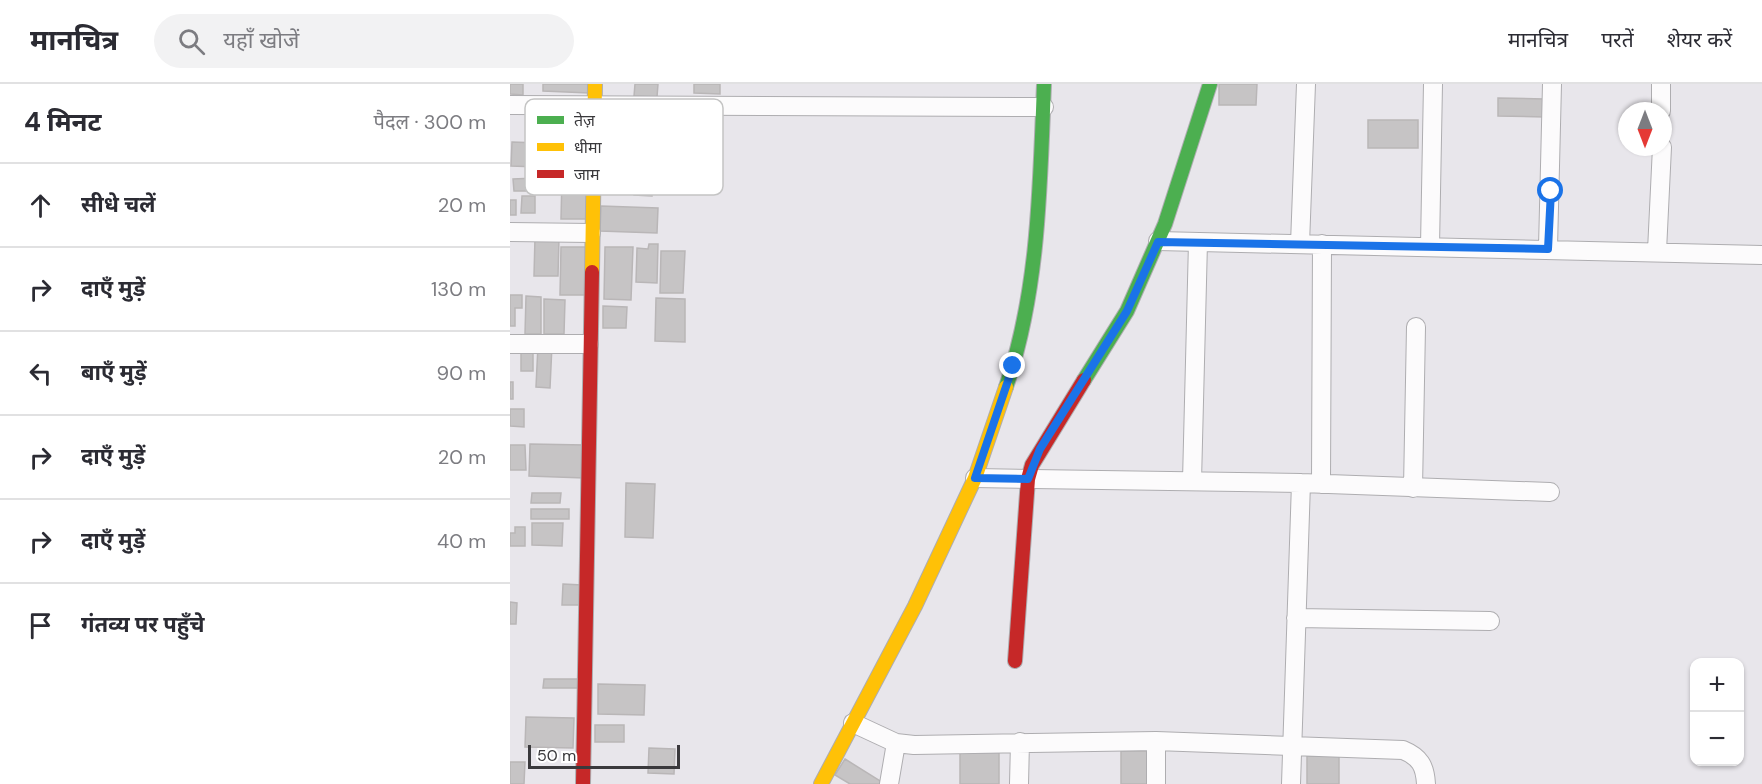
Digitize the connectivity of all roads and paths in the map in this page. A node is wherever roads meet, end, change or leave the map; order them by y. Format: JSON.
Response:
{"nodes":[{"id":1,"x":1044,"y":84,"type":"edge"},
{"id":2,"x":1210,"y":84,"type":"edge"},
{"id":3,"x":1306,"y":84,"type":"edge"},
{"id":4,"x":1433,"y":84,"type":"edge"},
{"id":5,"x":1552,"y":84,"type":"edge"},
{"id":6,"x":1661,"y":84,"type":"edge"},
{"id":7,"x":1662,"y":102,"type":"edge"},
{"id":8,"x":510,"y":105,"type":"edge"},
{"id":9,"x":525,"y":105,"type":"edge"},
{"id":10,"x":723,"y":106,"type":"edge"},
{"id":11,"x":1044,"y":107,"type":"junction"},
{"id":12,"x":1662,"y":156,"type":"edge"},
{"id":13,"x":592,"y":195,"type":"edge"},
{"id":14,"x":510,"y":232,"type":"edge"},
{"id":15,"x":591,"y":233,"type":"junction"},
{"id":16,"x":1158,"y":242,"type":"junction"},
{"id":17,"x":1198,"y":242,"type":"junction"},
{"id":18,"x":1300,"y":244,"type":"junction"},
{"id":19,"x":1322,"y":244,"type":"junction"},
{"id":20,"x":1430,"y":246,"type":"junction"},
{"id":21,"x":1548,"y":249,"type":"junction"},
{"id":22,"x":1657,"y":251,"type":"junction"},
{"id":23,"x":1762,"y":255,"type":"edge"},
{"id":24,"x":1416,"y":327,"type":"dead end"},
{"id":25,"x":510,"y":344,"type":"edge"},
{"id":26,"x":589,"y":344,"type":"junction"},
{"id":27,"x":975,"y":478,"type":"junction"},
{"id":28,"x":1028,"y":479,"type":"junction"},
{"id":29,"x":1192,"y":482,"type":"junction"},
{"id":30,"x":1301,"y":483,"type":"junction"},
{"id":31,"x":1320,"y":484,"type":"junction"},
{"id":32,"x":1413,"y":488,"type":"junction"},
{"id":33,"x":1550,"y":492,"type":"dead end"},
{"id":34,"x":1296,"y":618,"type":"junction"},
{"id":35,"x":1490,"y":621,"type":"dead end"},
{"id":36,"x":1015,"y":661,"type":"dead end"},
{"id":37,"x":853,"y":723,"type":"junction"},
{"id":38,"x":1156,"y":741,"type":"junction"},
{"id":39,"x":1020,"y":742,"type":"junction"},
{"id":40,"x":896,"y":743,"type":"junction"},
{"id":41,"x":1291,"y":748,"type":"junction"},
{"id":42,"x":583,"y":784,"type":"edge"},
{"id":43,"x":821,"y":784,"type":"edge"},
{"id":44,"x":889,"y":784,"type":"edge"},
{"id":45,"x":1019,"y":784,"type":"edge"},
{"id":46,"x":1156,"y":784,"type":"edge"},
{"id":47,"x":1291,"y":784,"type":"edge"},
{"id":48,"x":1426,"y":784,"type":"edge"}],
"edges":[{"from":1,"to":11,"type":"street"},
{"from":2,"to":16,"type":"street"},
{"from":3,"to":18,"type":"street"},
{"from":4,"to":20,"type":"street"},
{"from":5,"to":21,"type":"street"},
{"from":6,"to":7,"type":"street"},
{"from":8,"to":9,"type":"street"},
{"from":10,"to":11,"type":"street"},
{"from":11,"to":27,"type":"street"},
{"from":12,"to":22,"type":"street"},
{"from":13,"to":15,"type":"street"},
{"from":14,"to":15,"type":"street"},
{"from":15,"to":26,"type":"street"},
{"from":16,"to":17,"type":"street"},
{"from":16,"to":28,"type":"street"},
{"from":17,"to":18,"type":"street"},
{"from":17,"to":29,"type":"street"},
{"from":18,"to":19,"type":"street"},
{"from":19,"to":20,"type":"street"},
{"from":19,"to":31,"type":"street"},
{"from":20,"to":21,"type":"street"},
{"from":21,"to":22,"type":"street"},
{"from":22,"to":23,"type":"street"},
{"from":24,"to":32,"type":"street"},
{"from":25,"to":26,"type":"street"},
{"from":26,"to":42,"type":"street"},
{"from":27,"to":28,"type":"street"},
{"from":27,"to":37,"type":"street"},
{"from":28,"to":29,"type":"street"},
{"from":28,"to":36,"type":"street"},
{"from":29,"to":30,"type":"street"},
{"from":30,"to":31,"type":"street"},
{"from":30,"to":34,"type":"street"},
{"from":31,"to":32,"type":"street"},
{"from":32,"to":33,"type":"street"},
{"from":34,"to":35,"type":"street"},
{"from":34,"to":41,"type":"street"},
{"from":37,"to":40,"type":"street"},
{"from":37,"to":43,"type":"street"},
{"from":38,"to":39,"type":"street"},
{"from":38,"to":41,"type":"street"},
{"from":38,"to":46,"type":"street"},
{"from":39,"to":40,"type":"street"},
{"from":39,"to":45,"type":"street"},
{"from":40,"to":44,"type":"street"},
{"from":41,"to":47,"type":"street"},
{"from":41,"to":48,"type":"street"}]}
